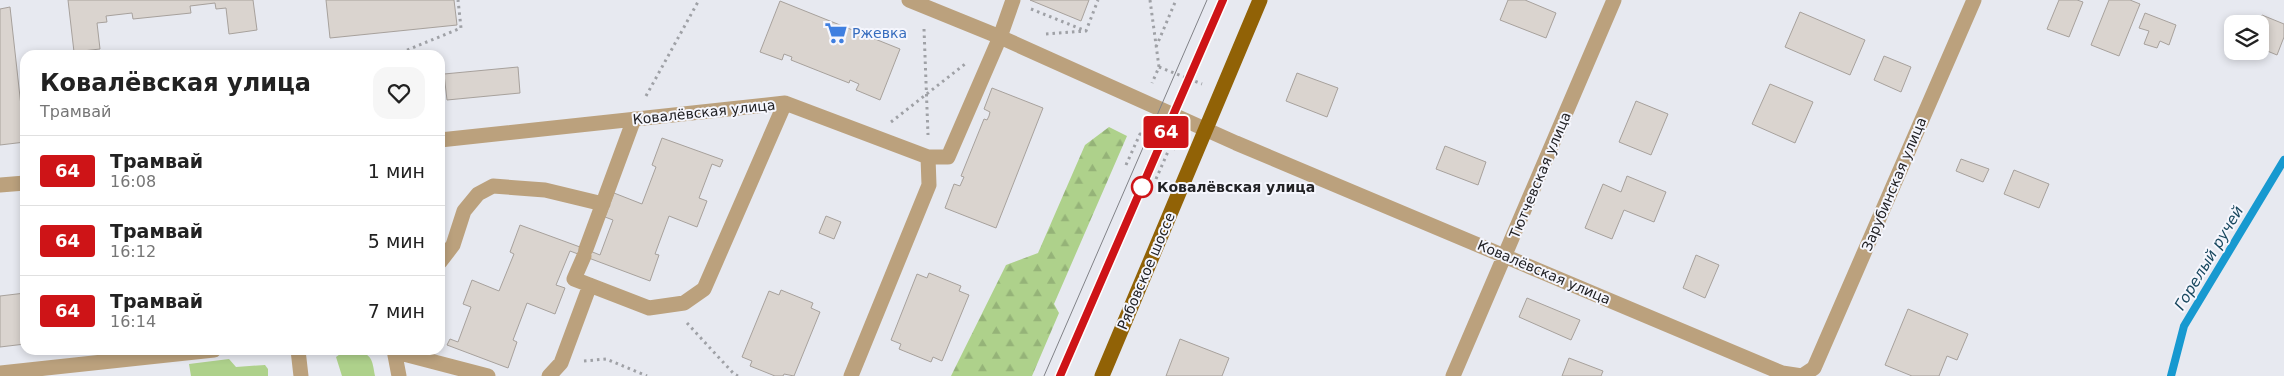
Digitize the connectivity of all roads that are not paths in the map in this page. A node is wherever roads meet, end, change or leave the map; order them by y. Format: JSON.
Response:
{"nodes":[{"id":1,"x":909,"y":0,"type":"edge"},
{"id":2,"x":1260,"y":0,"type":"edge"},
{"id":3,"x":1614,"y":0,"type":"edge"},
{"id":4,"x":1974,"y":0,"type":"edge"},
{"id":5,"x":1013,"y":1,"type":"edge"},
{"id":6,"x":1000,"y":37,"type":"junction"},
{"id":7,"x":785,"y":103,"type":"junction"},
{"id":8,"x":634,"y":119,"type":"junction"},
{"id":9,"x":1206,"y":129,"type":"junction"},
{"id":10,"x":445,"y":139,"type":"edge"},
{"id":11,"x":928,"y":157,"type":"junction"},
{"id":12,"x":20,"y":183,"type":"edge"},
{"id":13,"x":0,"y":185,"type":"edge"},
{"id":14,"x":603,"y":204,"type":"junction"},
{"id":15,"x":445,"y":255,"type":"edge"},
{"id":16,"x":1506,"y":256,"type":"junction"},
{"id":17,"x":590,"y":285,"type":"junction"},
{"id":18,"x":167,"y":355,"type":"edge"},
{"id":19,"x":299,"y":355,"type":"edge"},
{"id":20,"x":396,"y":355,"type":"edge"},
{"id":21,"x":410,"y":355,"type":"edge"},
{"id":22,"x":1814,"y":368,"type":"joint"},
{"id":23,"x":0,"y":373,"type":"edge"},
{"id":24,"x":301,"y":376,"type":"edge"},
{"id":25,"x":399,"y":376,"type":"edge"},
{"id":26,"x":488,"y":376,"type":"edge"},
{"id":27,"x":549,"y":376,"type":"edge"},
{"id":28,"x":850,"y":376,"type":"edge"},
{"id":29,"x":1102,"y":376,"type":"edge"},
{"id":30,"x":1453,"y":376,"type":"edge"}],
"edges":[{"from":1,"to":6,"type":"street","name":"Ковалёвская улица"},
{"from":2,"to":9,"type":"main road","name":"Рябовское шоссе"},
{"from":3,"to":16,"type":"street","name":"Тютчевская улица"},
{"from":4,"to":22,"type":"street","name":"Зарубинская улица"},
{"from":5,"to":6,"type":"street"},
{"from":6,"to":9,"type":"street","name":"Ковалёвская улица"},
{"from":6,"to":11,"type":"street"},
{"from":7,"to":8,"type":"street","name":"Ковалёвская улица"},
{"from":7,"to":11,"type":"street","name":"Ковалёвская улица"},
{"from":7,"to":17,"type":"street"},
{"from":8,"to":10,"type":"street","name":"Ковалёвская улица"},
{"from":8,"to":14,"type":"street"},
{"from":9,"to":16,"type":"street","name":"Ковалёвская улица"},
{"from":9,"to":29,"type":"main road","name":"Рябовское шоссе"},
{"from":11,"to":28,"type":"street"},
{"from":12,"to":13,"type":"street"},
{"from":14,"to":15,"type":"street"},
{"from":14,"to":17,"type":"street"},
{"from":16,"to":22,"type":"street","name":"Ковалёвская улица"},
{"from":16,"to":30,"type":"street","name":"Тютчевская улица"},
{"from":17,"to":27,"type":"street"},
{"from":18,"to":23,"type":"street"},
{"from":19,"to":24,"type":"street"},
{"from":20,"to":25,"type":"street"},
{"from":21,"to":26,"type":"street"}]}
